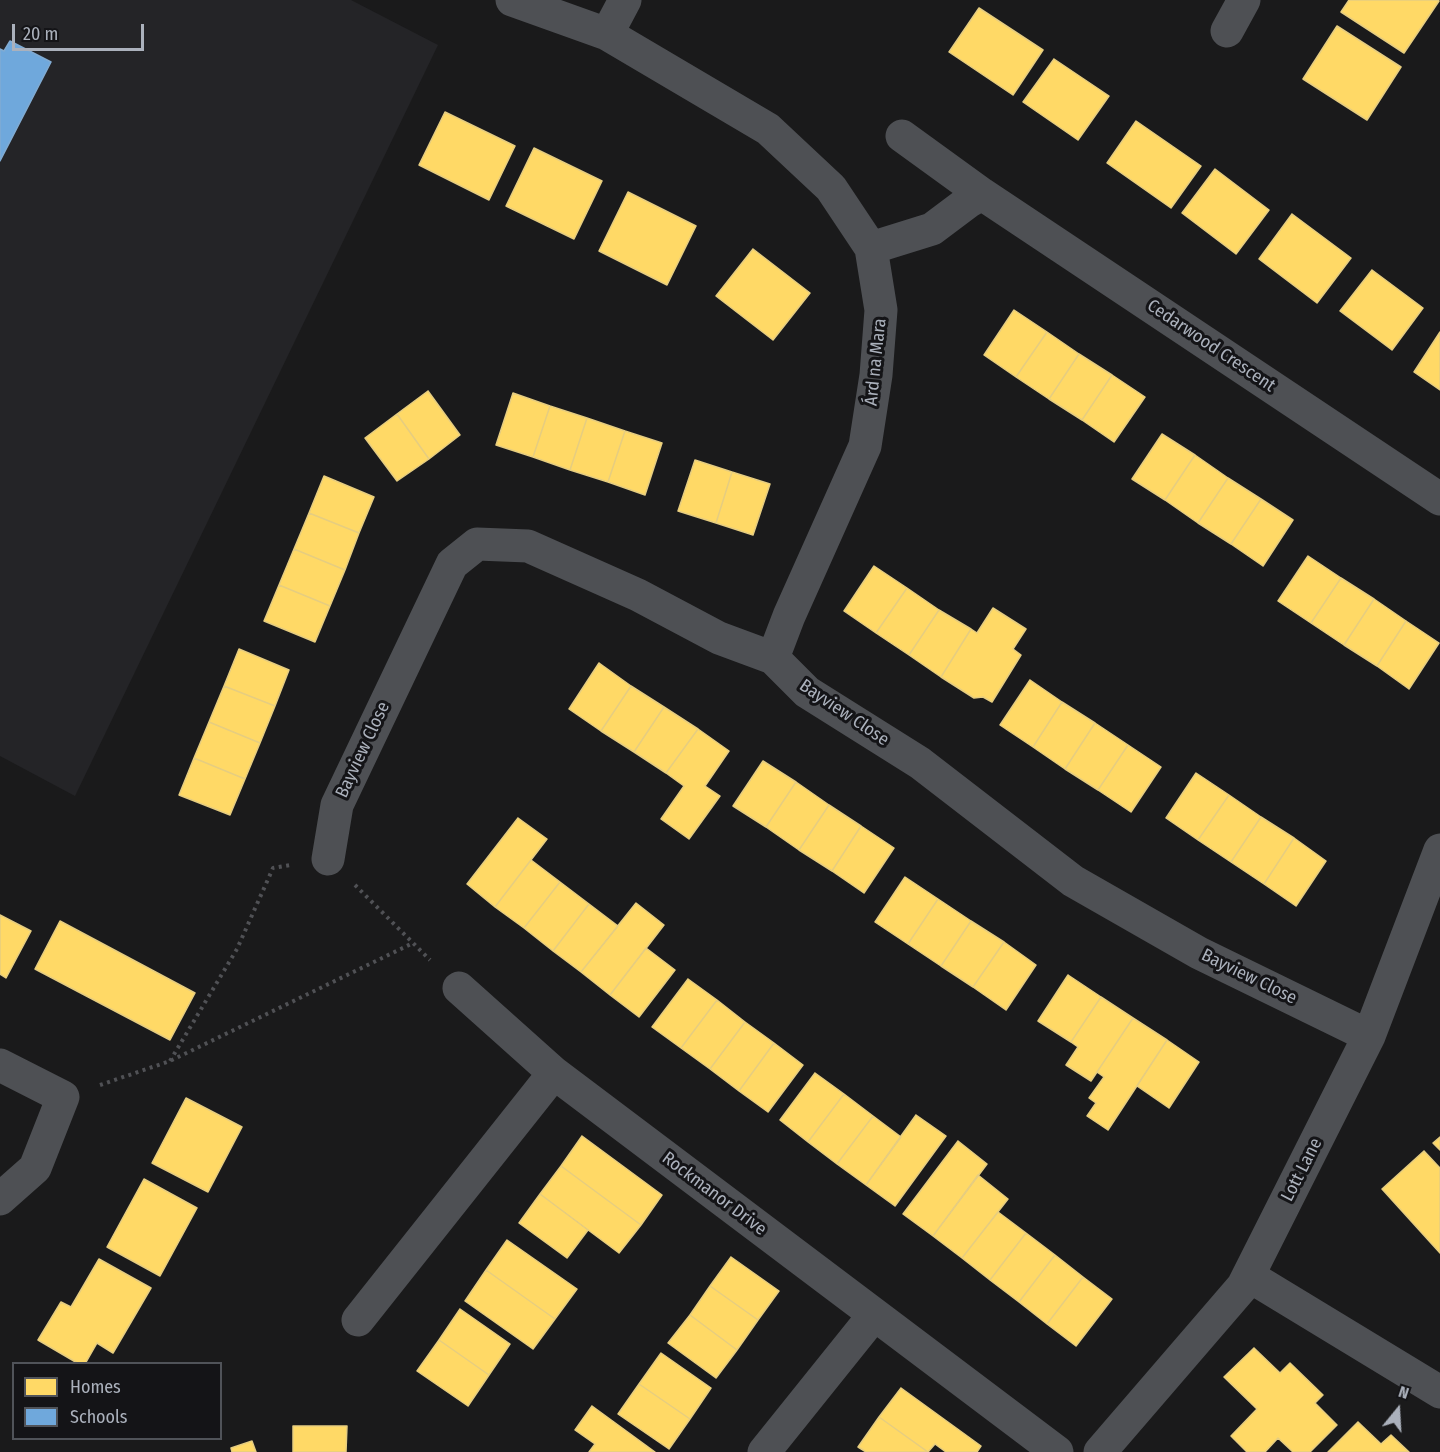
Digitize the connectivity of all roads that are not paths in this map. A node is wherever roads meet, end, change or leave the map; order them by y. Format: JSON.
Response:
{"nodes":[{"id":1,"x":512,"y":0,"type":"edge"},
{"id":2,"x":625,"y":0,"type":"edge"},
{"id":3,"x":1244,"y":0,"type":"edge"},
{"id":4,"x":1227,"y":31,"type":"dead end"},
{"id":5,"x":607,"y":34,"type":"junction"},
{"id":6,"x":902,"y":136,"type":"dead end"},
{"id":7,"x":982,"y":194,"type":"junction"},
{"id":8,"x":871,"y":248,"type":"junction"},
{"id":9,"x":1440,"y":499,"type":"edge"},
{"id":10,"x":772,"y":658,"type":"junction"},
{"id":11,"x":1440,"y":850,"type":"edge"},
{"id":12,"x":328,"y":859,"type":"road end"},
{"id":13,"x":459,"y":988,"type":"road end"},
{"id":14,"x":1369,"y":1036,"type":"junction"},
{"id":15,"x":0,"y":1065,"type":"edge"},
{"id":16,"x":554,"y":1072,"type":"junction"},
{"id":17,"x":0,"y":1199,"type":"edge"},
{"id":18,"x":1249,"y":1276,"type":"junction"},
{"id":19,"x":874,"y":1315,"type":"junction"},
{"id":20,"x":358,"y":1320,"type":"dead end"},
{"id":21,"x":1440,"y":1392,"type":"edge"},
{"id":22,"x":764,"y":1452,"type":"edge"},
{"id":23,"x":1057,"y":1452,"type":"edge"},
{"id":24,"x":1100,"y":1452,"type":"edge"}],
"edges":[{"from":1,"to":5,"type":"street","name":"Árd na Mara"},
{"from":2,"to":5,"type":"street"},
{"from":3,"to":4,"type":"street"},
{"from":5,"to":8,"type":"street","name":"Árd na Mara"},
{"from":6,"to":7,"type":"street","name":"Cedarwood Crescent"},
{"from":7,"to":8,"type":"street"},
{"from":7,"to":9,"type":"street","name":"Cedarwood Crescent"},
{"from":8,"to":10,"type":"street","name":"Árd na Mara"},
{"from":10,"to":12,"type":"street","name":"Bayview Close"},
{"from":10,"to":14,"type":"street","name":"Bayview Close"},
{"from":11,"to":14,"type":"street","name":"Lott Lane"},
{"from":13,"to":16,"type":"street","name":"Rockmanor Drive"},
{"from":14,"to":18,"type":"street","name":"Lott Lane"},
{"from":15,"to":17,"type":"street"},
{"from":16,"to":19,"type":"street","name":"Rockmanor Drive"},
{"from":16,"to":20,"type":"street"},
{"from":18,"to":21,"type":"street"},
{"from":18,"to":24,"type":"street","name":"Lott Lane"},
{"from":19,"to":22,"type":"street"},
{"from":19,"to":23,"type":"street","name":"Rockmanor Drive"}]}
